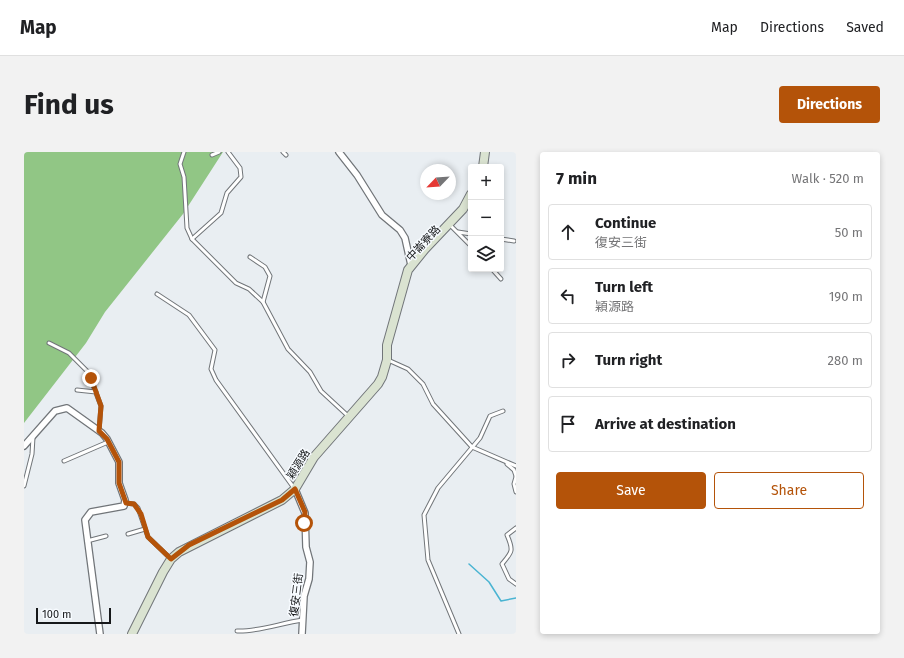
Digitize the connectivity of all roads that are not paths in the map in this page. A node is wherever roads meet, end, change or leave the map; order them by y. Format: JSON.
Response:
{"nodes":[{"id":1,"x":184,"y":152,"type":"edge"},
{"id":2,"x":219,"y":152,"type":"edge"},
{"id":3,"x":228,"y":152,"type":"edge"},
{"id":4,"x":283,"y":152,"type":"edge"},
{"id":5,"x":339,"y":152,"type":"edge"},
{"id":6,"x":481,"y":152,"type":"edge"},
{"id":7,"x":485,"y":152,"type":"edge"},
{"id":8,"x":212,"y":155,"type":"dead end"},
{"id":9,"x":286,"y":155,"type":"dead end"},
{"id":10,"x":479,"y":164,"type":"edge"},
{"id":11,"x":483,"y":164,"type":"edge"},
{"id":12,"x":468,"y":200,"type":"edge"},
{"id":13,"x":468,"y":209,"type":"edge"},
{"id":14,"x":453,"y":228,"type":"junction"},
{"id":15,"x":468,"y":233,"type":"edge"},
{"id":16,"x":192,"y":239,"type":"junction"},
{"id":17,"x":504,"y":239,"type":"edge"},
{"id":18,"x":515,"y":241,"type":"edge"},
{"id":19,"x":468,"y":243,"type":"edge"},
{"id":20,"x":250,"y":257,"type":"dead end"},
{"id":21,"x":410,"y":269,"type":"junction"},
{"id":22,"x":495,"y":272,"type":"edge"},
{"id":23,"x":501,"y":279,"type":"dead end"},
{"id":24,"x":157,"y":294,"type":"dead end"},
{"id":25,"x":263,"y":302,"type":"junction"},
{"id":26,"x":49,"y":343,"type":"dead end"},
{"id":27,"x":387,"y":360,"type":"junction"},
{"id":28,"x":77,"y":390,"type":"dead end"},
{"id":29,"x":96,"y":392,"type":"junction"},
{"id":30,"x":503,"y":411,"type":"dead end"},
{"id":31,"x":348,"y":420,"type":"junction"},
{"id":32,"x":99,"y":431,"type":"junction"},
{"id":33,"x":33,"y":437,"type":"junction"},
{"id":34,"x":108,"y":442,"type":"junction"},
{"id":35,"x":24,"y":446,"type":"edge"},
{"id":36,"x":472,"y":448,"type":"junction"},
{"id":37,"x":64,"y":461,"type":"dead end"},
{"id":38,"x":504,"y":461,"type":"junction"},
{"id":39,"x":516,"y":466,"type":"edge"},
{"id":40,"x":516,"y":477,"type":"edge"},
{"id":41,"x":24,"y":486,"type":"edge"},
{"id":42,"x":295,"y":489,"type":"junction"},
{"id":43,"x":516,"y":492,"type":"edge"},
{"id":44,"x":126,"y":503,"type":"junction"},
{"id":45,"x":516,"y":528,"type":"edge"},
{"id":46,"x":144,"y":529,"type":"junction"},
{"id":47,"x":128,"y":534,"type":"dead end"},
{"id":48,"x":106,"y":536,"type":"dead end"},
{"id":49,"x":87,"y":541,"type":"junction"},
{"id":50,"x":171,"y":559,"type":"junction"},
{"id":51,"x":516,"y":584,"type":"edge"},
{"id":52,"x":303,"y":620,"type":"junction"},
{"id":53,"x":237,"y":630,"type":"dead end"},
{"id":54,"x":100,"y":634,"type":"edge"},
{"id":55,"x":132,"y":634,"type":"edge"},
{"id":56,"x":302,"y":634,"type":"edge"},
{"id":57,"x":459,"y":634,"type":"edge"}],
"edges":[{"from":1,"to":16,"type":"lane"},
{"from":2,"to":8,"type":"lane"},
{"from":3,"to":16,"type":"lane"},
{"from":4,"to":9,"type":"lane"},
{"from":5,"to":21,"type":"street"},
{"from":6,"to":10,"type":"street"},
{"from":7,"to":11,"type":"street"},
{"from":12,"to":14,"type":"street","name":"中崙寮路"},
{"from":13,"to":14,"type":"street","name":"中崙寮路"},
{"from":14,"to":15,"type":"lane"},
{"from":14,"to":19,"type":"lane"},
{"from":14,"to":21,"type":"street","name":"中崙寮路"},
{"from":16,"to":25,"type":"lane"},
{"from":17,"to":18,"type":"lane"},
{"from":20,"to":25,"type":"lane"},
{"from":21,"to":27,"type":"street","name":"穎源路"},
{"from":22,"to":23,"type":"lane"},
{"from":24,"to":42,"type":"lane"},
{"from":25,"to":31,"type":"lane"},
{"from":26,"to":29,"type":"lane"},
{"from":27,"to":31,"type":"street","name":"穎源路"},
{"from":27,"to":36,"type":"lane"},
{"from":28,"to":29,"type":"lane"},
{"from":29,"to":32,"type":"lane"},
{"from":30,"to":36,"type":"lane"},
{"from":31,"to":42,"type":"street","name":"穎源路"},
{"from":32,"to":33,"type":"street"},
{"from":32,"to":34,"type":"street"},
{"from":33,"to":35,"type":"street"},
{"from":33,"to":41,"type":"lane"},
{"from":34,"to":37,"type":"lane"},
{"from":34,"to":44,"type":"street"},
{"from":36,"to":38,"type":"lane"},
{"from":36,"to":57,"type":"lane"},
{"from":38,"to":39,"type":"lane"},
{"from":38,"to":40,"type":"lane"},
{"from":40,"to":43,"type":"lane"},
{"from":42,"to":50,"type":"street","name":"穎源路"},
{"from":42,"to":52,"type":"street","name":"復安三街"},
{"from":44,"to":46,"type":"lane"},
{"from":44,"to":49,"type":"street"},
{"from":45,"to":51,"type":"lane"},
{"from":46,"to":47,"type":"lane"},
{"from":46,"to":50,"type":"lane"},
{"from":48,"to":49,"type":"lane"},
{"from":49,"to":54,"type":"street"},
{"from":50,"to":55,"type":"street","name":"穎源路"},
{"from":52,"to":53,"type":"lane"},
{"from":52,"to":56,"type":"street","name":"復安三街"}]}
